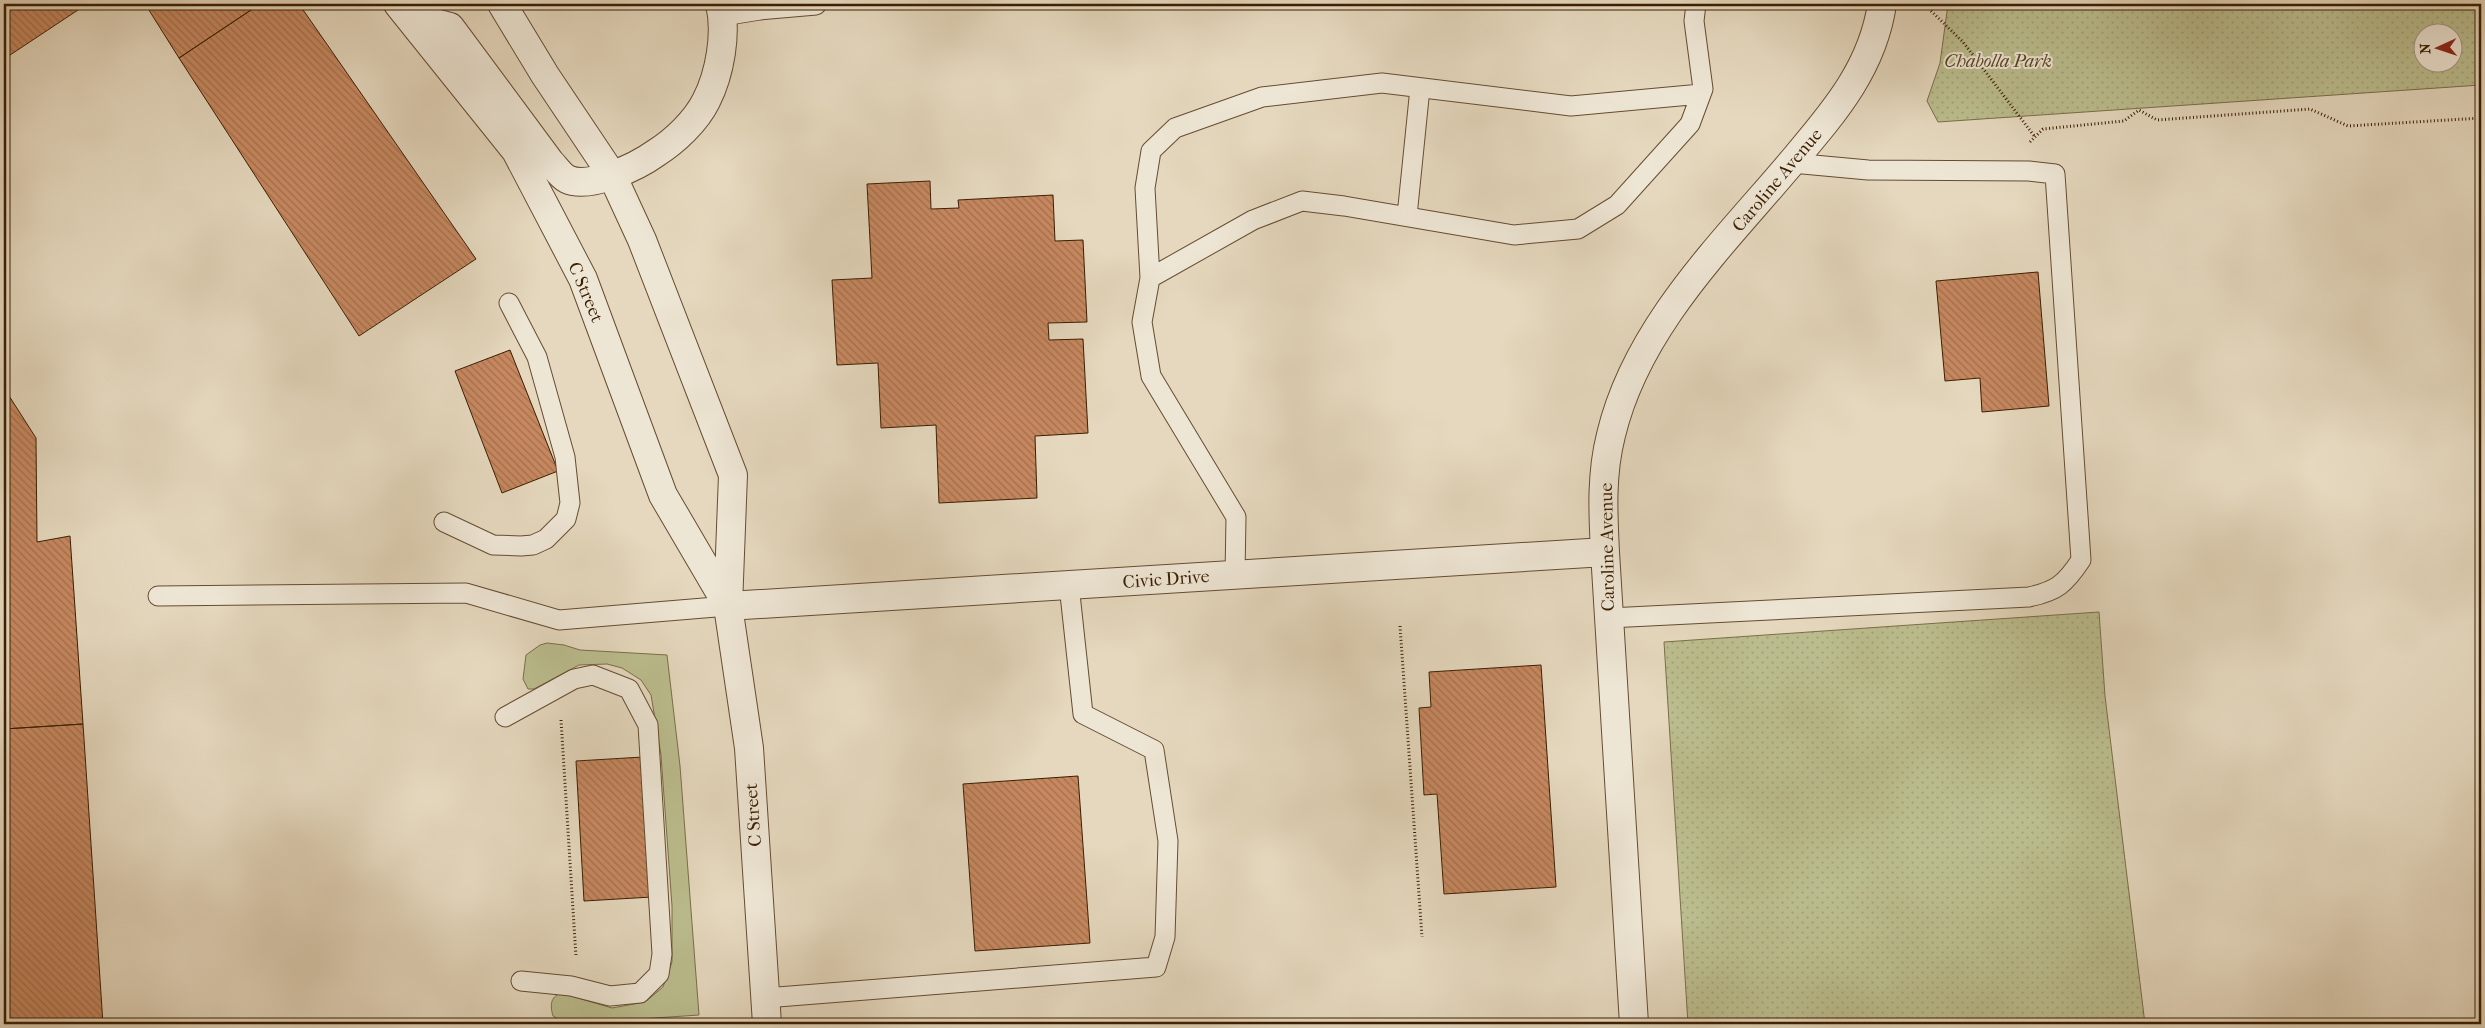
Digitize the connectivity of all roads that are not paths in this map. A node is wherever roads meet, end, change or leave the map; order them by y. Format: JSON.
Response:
{"nodes":[{"id":1,"x":502,"y":4,"type":"edge"},
{"id":2,"x":1696,"y":4,"type":"edge"},
{"id":3,"x":1882,"y":4,"type":"edge"},
{"id":4,"x":816,"y":5,"type":"dead end"},
{"id":5,"x":763,"y":7,"type":"edge"},
{"id":6,"x":403,"y":10,"type":"edge"},
{"id":7,"x":722,"y":10,"type":"edge"},
{"id":8,"x":1420,"y":88,"type":"junction"},
{"id":9,"x":1701,"y":94,"type":"junction"},
{"id":10,"x":1792,"y":163,"type":"junction"},
{"id":11,"x":612,"y":175,"type":"junction"},
{"id":12,"x":1407,"y":216,"type":"junction"},
{"id":13,"x":1150,"y":278,"type":"junction"},
{"id":14,"x":509,"y":303,"type":"dead end"},
{"id":15,"x":444,"y":522,"type":"dead end"},
{"id":16,"x":1605,"y":552,"type":"junction"},
{"id":17,"x":1235,"y":575,"type":"junction"},
{"id":18,"x":1068,"y":585,"type":"junction"},
{"id":19,"x":158,"y":596,"type":"dead end"},
{"id":20,"x":728,"y":606,"type":"junction"},
{"id":21,"x":1609,"y":618,"type":"junction"},
{"id":22,"x":505,"y":716,"type":"dead end"},
{"id":23,"x":521,"y":981,"type":"dead end"},
{"id":24,"x":766,"y":1011,"type":"edge"},
{"id":25,"x":1634,"y":1024,"type":"edge"}],
"edges":[{"from":1,"to":11,"type":"street","name":"C Street"},
{"from":2,"to":9,"type":"lane"},
{"from":3,"to":10,"type":"street","name":"Caroline Avenue"},
{"from":4,"to":5,"type":"lane"},
{"from":5,"to":7,"type":"lane"},
{"from":6,"to":11,"type":"street"},
{"from":6,"to":20,"type":"street","name":"C Street"},
{"from":7,"to":11,"type":"street"},
{"from":8,"to":9,"type":"lane"},
{"from":8,"to":12,"type":"lane"},
{"from":8,"to":13,"type":"lane"},
{"from":9,"to":12,"type":"lane"},
{"from":10,"to":16,"type":"street","name":"Caroline Avenue"},
{"from":10,"to":21,"type":"lane"},
{"from":11,"to":20,"type":"street","name":"C Street"},
{"from":12,"to":13,"type":"lane"},
{"from":13,"to":17,"type":"lane"},
{"from":14,"to":15,"type":"lane"},
{"from":16,"to":17,"type":"street","name":"Civic Drive"},
{"from":16,"to":21,"type":"street","name":"Caroline Avenue"},
{"from":17,"to":18,"type":"street","name":"Civic Drive"},
{"from":18,"to":20,"type":"street","name":"Civic Drive"},
{"from":18,"to":24,"type":"lane"},
{"from":19,"to":20,"type":"lane"},
{"from":20,"to":24,"type":"street","name":"C Street"},
{"from":21,"to":25,"type":"street","name":"Caroline Avenue"},
{"from":22,"to":23,"type":"lane"}]}
